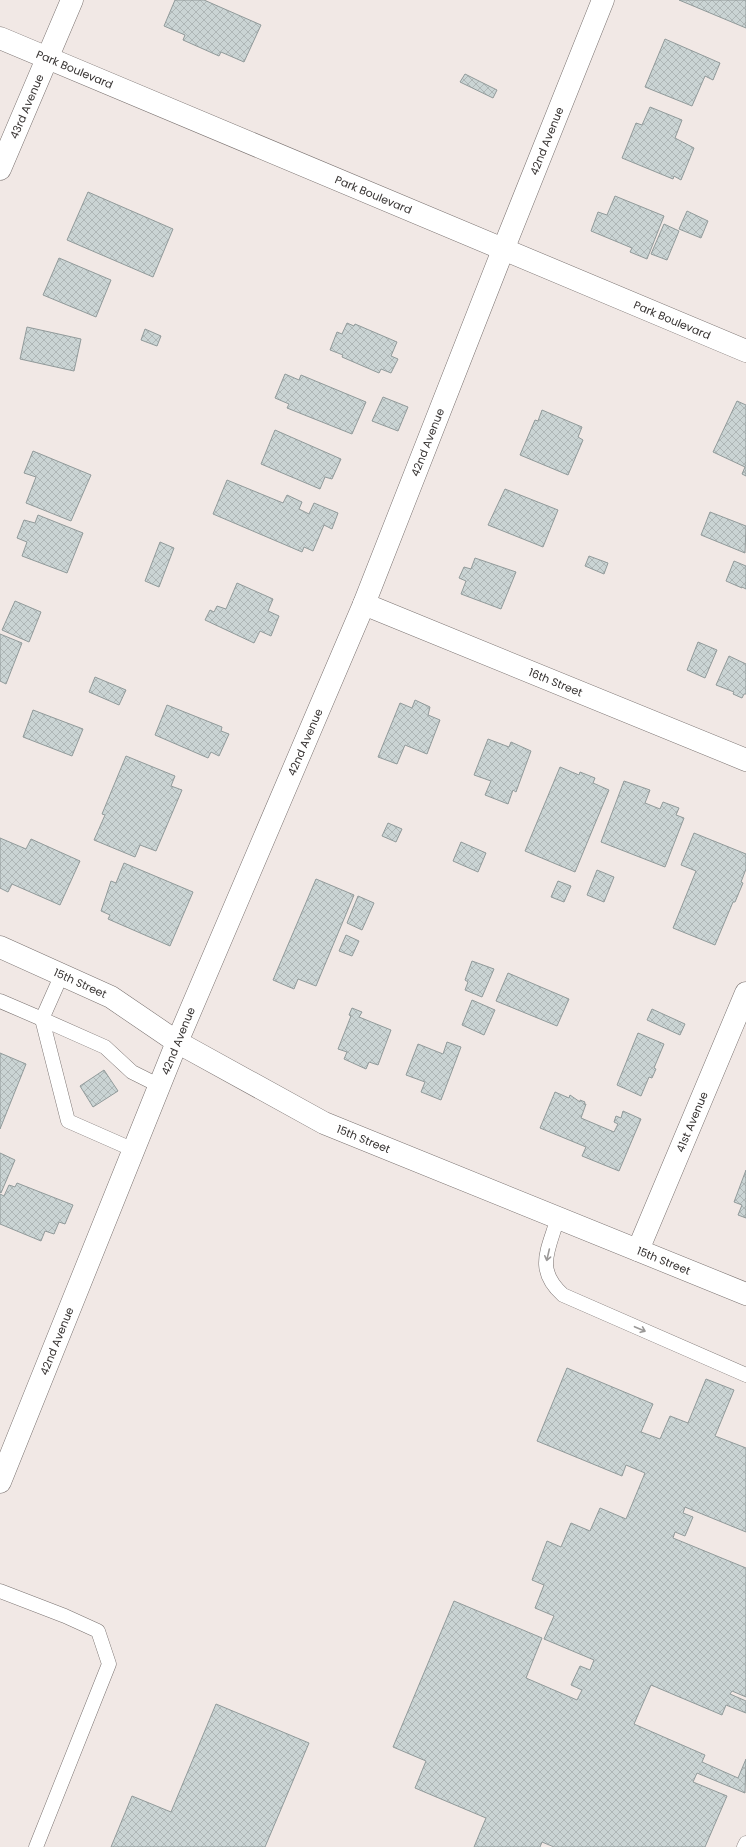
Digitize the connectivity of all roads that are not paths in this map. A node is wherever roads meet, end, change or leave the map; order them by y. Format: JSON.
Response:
{"nodes":[{"id":1,"x":72,"y":0,"type":"edge"},
{"id":2,"x":603,"y":0,"type":"edge"},
{"id":3,"x":0,"y":38,"type":"edge"},
{"id":4,"x":47,"y":57,"type":"junction"},
{"id":5,"x":0,"y":169,"type":"edge"},
{"id":6,"x":503,"y":250,"type":"junction"},
{"id":7,"x":746,"y":351,"type":"edge"},
{"id":8,"x":364,"y":604,"type":"junction"},
{"id":9,"x":746,"y":760,"type":"edge"},
{"id":10,"x":0,"y":947,"type":"edge"},
{"id":11,"x":62,"y":974,"type":"junction"},
{"id":12,"x":746,"y":993,"type":"edge"},
{"id":13,"x":0,"y":1001,"type":"edge"},
{"id":14,"x":42,"y":1019,"type":"junction"},
{"id":15,"x":740,"y":1022,"type":"edge"},
{"id":16,"x":177,"y":1042,"type":"junction"},
{"id":17,"x":160,"y":1086,"type":"junction"},
{"id":18,"x":134,"y":1150,"type":"junction"},
{"id":19,"x":558,"y":1217,"type":"junction"},
{"id":20,"x":638,"y":1250,"type":"junction"},
{"id":21,"x":746,"y":1294,"type":"edge"},
{"id":22,"x":746,"y":1375,"type":"edge"},
{"id":23,"x":3,"y":1469,"type":"edge"},
{"id":24,"x":0,"y":1591,"type":"edge"},
{"id":25,"x":36,"y":1847,"type":"edge"}],
"edges":[{"from":1,"to":4,"type":"street","name":"43rd Avenue"},
{"from":2,"to":6,"type":"street","name":"42nd Avenue"},
{"from":3,"to":4,"type":"street","name":"Park Boulevard"},
{"from":4,"to":5,"type":"street","name":"43rd Avenue"},
{"from":4,"to":6,"type":"street","name":"Park Boulevard"},
{"from":6,"to":7,"type":"street","name":"Park Boulevard"},
{"from":6,"to":8,"type":"street","name":"42nd Avenue"},
{"from":8,"to":9,"type":"street","name":"16th Street"},
{"from":8,"to":16,"type":"street","name":"42nd Avenue"},
{"from":10,"to":11,"type":"street","name":"15th Street"},
{"from":11,"to":14,"type":"lane"},
{"from":11,"to":16,"type":"street","name":"15th Street"},
{"from":12,"to":15,"type":"street","name":"41st Avenue"},
{"from":13,"to":14,"type":"lane"},
{"from":14,"to":17,"type":"lane"},
{"from":14,"to":18,"type":"lane"},
{"from":15,"to":20,"type":"street","name":"41st Avenue"},
{"from":16,"to":17,"type":"street","name":"42nd Avenue"},
{"from":16,"to":19,"type":"street","name":"15th Street"},
{"from":17,"to":18,"type":"street","name":"42nd Avenue"},
{"from":18,"to":23,"type":"street","name":"42nd Avenue"},
{"from":19,"to":20,"type":"street","name":"15th Street"},
{"from":19,"to":22,"type":"lane","one_way":true},
{"from":20,"to":21,"type":"street","name":"15th Street"},
{"from":24,"to":25,"type":"lane"}]}
